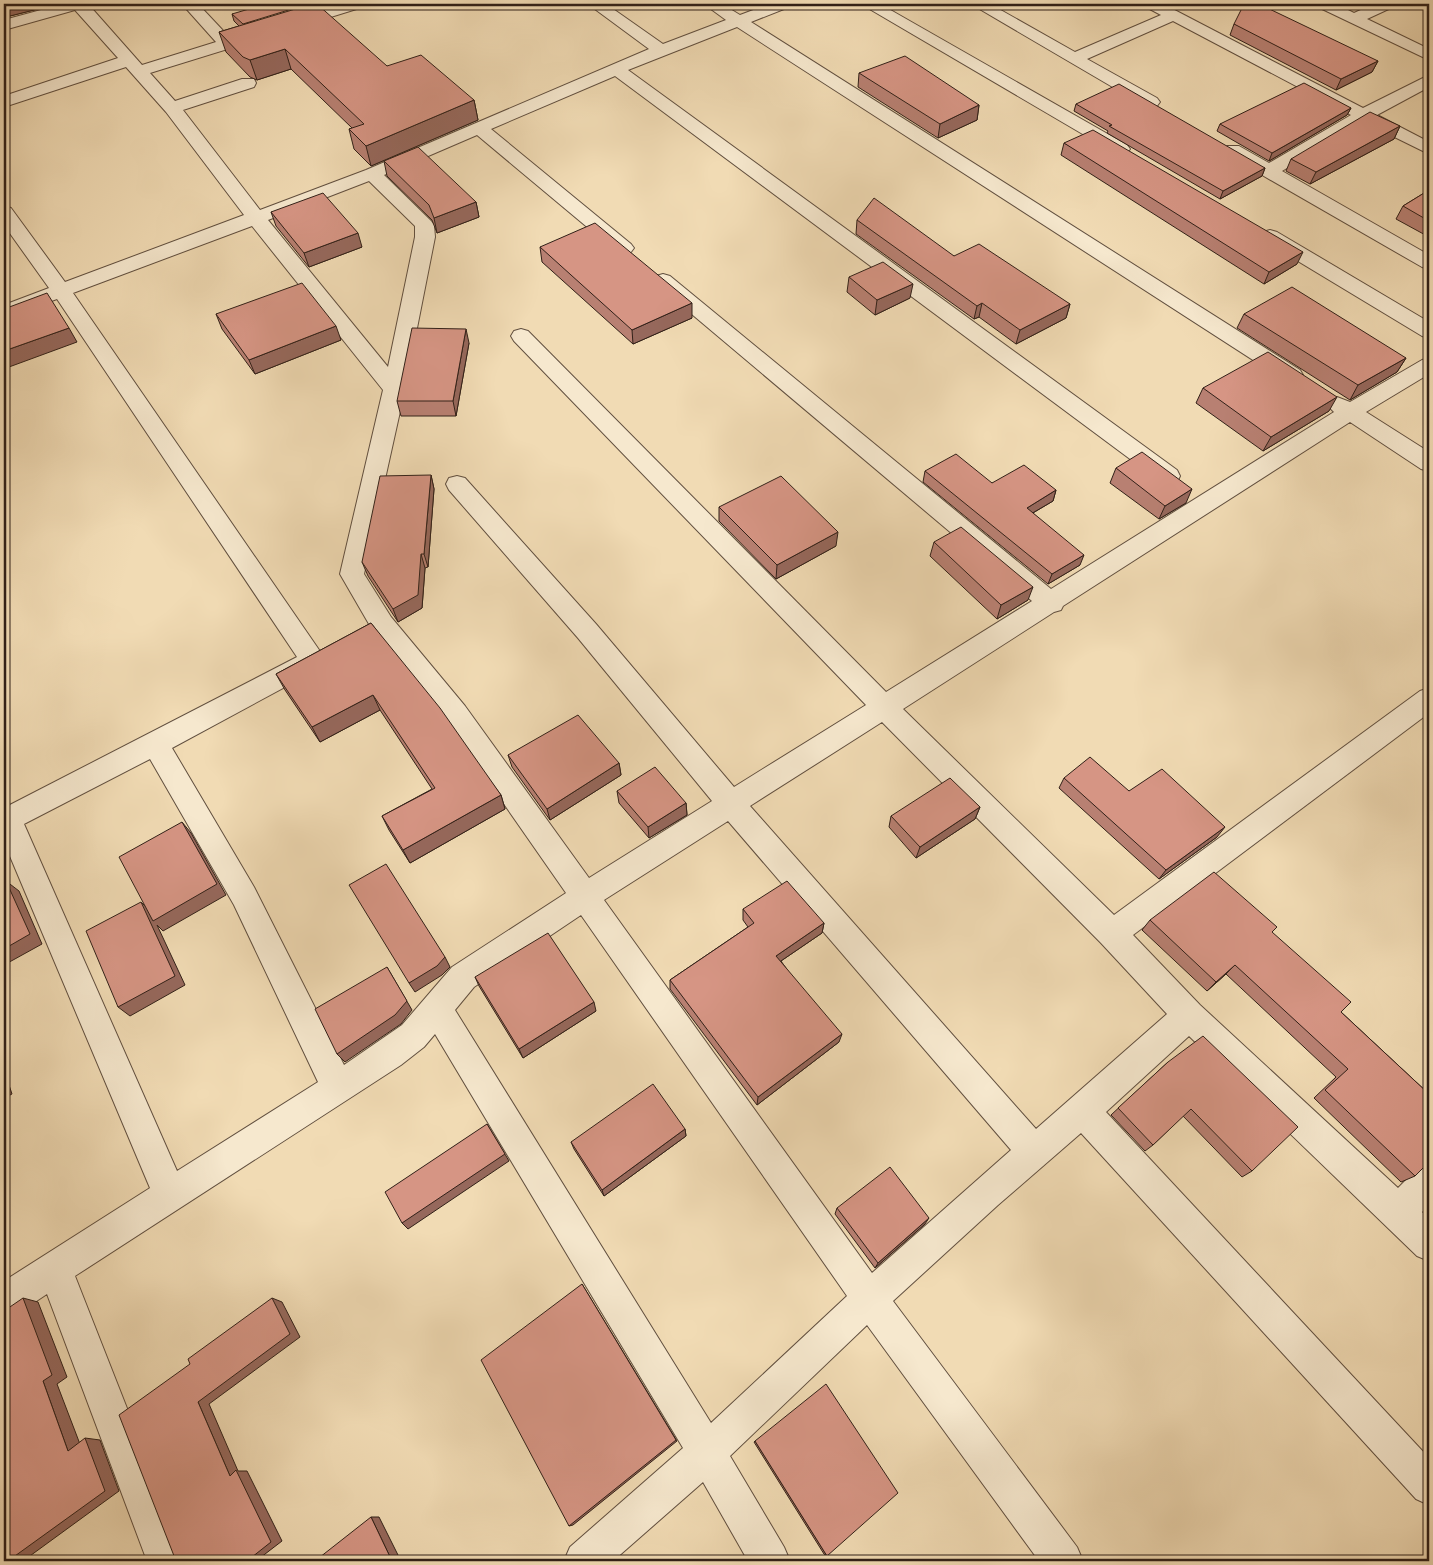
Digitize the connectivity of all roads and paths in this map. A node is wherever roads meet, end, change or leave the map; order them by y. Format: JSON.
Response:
{"nodes":[{"id":1,"x":79,"y":4,"type":"edge"},
{"id":2,"x":358,"y":4,"type":"edge"},
{"id":3,"x":596,"y":4,"type":"edge"},
{"id":4,"x":712,"y":4,"type":"edge"},
{"id":5,"x":784,"y":4,"type":"edge"},
{"id":6,"x":869,"y":4,"type":"edge"},
{"id":7,"x":979,"y":4,"type":"edge"},
{"id":8,"x":1152,"y":4,"type":"edge"},
{"id":9,"x":1324,"y":4,"type":"edge"},
{"id":10,"x":1387,"y":4,"type":"edge"},
{"id":11,"x":199,"y":6,"type":"edge"},
{"id":12,"x":1174,"y":15,"type":"junction"},
{"id":13,"x":1355,"y":18,"type":"junction"},
{"id":14,"x":738,"y":21,"type":"junction"},
{"id":15,"x":4,"y":26,"type":"edge"},
{"id":16,"x":227,"y":44,"type":"junction"},
{"id":17,"x":661,"y":50,"type":"junction"},
{"id":18,"x":1429,"y":55,"type":"edge"},
{"id":19,"x":1074,"y":58,"type":"junction"},
{"id":20,"x":134,"y":66,"type":"junction"},
{"id":21,"x":616,"y":69,"type":"junction"},
{"id":22,"x":1429,"y":80,"type":"edge"},
{"id":23,"x":248,"y":83,"type":"edge"},
{"id":24,"x":4,"y":102,"type":"edge"},
{"id":25,"x":172,"y":108,"type":"junction"},
{"id":26,"x":1167,"y":112,"type":"edge"},
{"id":27,"x":1363,"y":115,"type":"junction"},
{"id":28,"x":480,"y":129,"type":"junction"},
{"id":29,"x":1218,"y":141,"type":"edge"},
{"id":30,"x":1429,"y":149,"type":"edge"},
{"id":31,"x":1139,"y":160,"type":"edge"},
{"id":32,"x":1268,"y":170,"type":"junction"},
{"id":33,"x":372,"y":174,"type":"junction"},
{"id":34,"x":4,"y":212,"type":"edge"},
{"id":35,"x":257,"y":219,"type":"junction"},
{"id":36,"x":1255,"y":228,"type":"edge"},
{"id":37,"x":1429,"y":263,"type":"edge"},
{"id":38,"x":62,"y":292,"type":"junction"},
{"id":39,"x":4,"y":312,"type":"edge"},
{"id":40,"x":1429,"y":331,"type":"edge"},
{"id":41,"x":521,"y":336,"type":"dead end"},
{"id":42,"x":1429,"y":365,"type":"edge"},
{"id":43,"x":1308,"y":386,"type":"edge"},
{"id":44,"x":394,"y":389,"type":"junction"},
{"id":45,"x":1324,"y":396,"type":"edge"},
{"id":46,"x":1350,"y":412,"type":"junction"},
{"id":47,"x":1429,"y":464,"type":"edge"},
{"id":48,"x":457,"y":484,"type":"dead end"},
{"id":49,"x":1194,"y":494,"type":"junction"},
{"id":50,"x":1052,"y":603,"type":"junction"},
{"id":51,"x":382,"y":624,"type":"junction"},
{"id":52,"x":356,"y":637,"type":"edge"},
{"id":53,"x":1429,"y":699,"type":"edge"},
{"id":54,"x":886,"y":708,"type":"junction"},
{"id":55,"x":155,"y":744,"type":"junction"},
{"id":56,"x":732,"y":805,"type":"junction"},
{"id":57,"x":6,"y":820,"type":"edge"},
{"id":58,"x":584,"y":897,"type":"junction"},
{"id":59,"x":1112,"y":933,"type":"junction"},
{"id":60,"x":436,"y":1009,"type":"junction"},
{"id":61,"x":1189,"y":1015,"type":"junction"},
{"id":62,"x":337,"y":1086,"type":"junction"},
{"id":63,"x":1083,"y":1110,"type":"junction"},
{"id":64,"x":1034,"y":1151,"type":"junction"},
{"id":65,"x":1429,"y":1181,"type":"edge"},
{"id":66,"x":170,"y":1193,"type":"junction"},
{"id":67,"x":1398,"y":1212,"type":"junction"},
{"id":68,"x":1429,"y":1244,"type":"edge"},
{"id":69,"x":55,"y":1269,"type":"junction"},
{"id":70,"x":870,"y":1298,"type":"junction"},
{"id":71,"x":4,"y":1301,"type":"edge"},
{"id":72,"x":706,"y":1452,"type":"junction"},
{"id":73,"x":1429,"y":1486,"type":"edge"},
{"id":74,"x":167,"y":1561,"type":"edge"},
{"id":75,"x":584,"y":1561,"type":"edge"},
{"id":76,"x":770,"y":1561,"type":"edge"},
{"id":77,"x":1063,"y":1561,"type":"edge"}],
"edges":[{"from":1,"to":15,"type":"street"},
{"from":1,"to":20,"type":"street"},
{"from":2,"to":16,"type":"street"},
{"from":3,"to":17,"type":"street"},
{"from":4,"to":14,"type":"street"},
{"from":5,"to":14,"type":"street"},
{"from":6,"to":31,"type":"street"},
{"from":7,"to":19,"type":"street"},
{"from":8,"to":12,"type":"street"},
{"from":9,"to":13,"type":"street"},
{"from":10,"to":13,"type":"street"},
{"from":11,"to":16,"type":"street"},
{"from":12,"to":19,"type":"street"},
{"from":12,"to":27,"type":"street"},
{"from":13,"to":18,"type":"street"},
{"from":14,"to":17,"type":"street"},
{"from":14,"to":43,"type":"street"},
{"from":16,"to":20,"type":"street"},
{"from":17,"to":21,"type":"street"},
{"from":19,"to":26,"type":"street"},
{"from":20,"to":24,"type":"street"},
{"from":20,"to":25,"type":"street"},
{"from":21,"to":28,"type":"street"},
{"from":21,"to":49,"type":"street"},
{"from":22,"to":27,"type":"street"},
{"from":23,"to":25,"type":"street"},
{"from":25,"to":35,"type":"street"},
{"from":27,"to":30,"type":"street"},
{"from":27,"to":32,"type":"street"},
{"from":28,"to":33,"type":"street"},
{"from":28,"to":50,"type":"street"},
{"from":29,"to":32,"type":"street"},
{"from":32,"to":37,"type":"street"},
{"from":33,"to":35,"type":"street"},
{"from":33,"to":44,"type":"street"},
{"from":34,"to":38,"type":"street"},
{"from":35,"to":38,"type":"street"},
{"from":35,"to":44,"type":"street"},
{"from":36,"to":40,"type":"street"},
{"from":38,"to":39,"type":"street"},
{"from":38,"to":55,"type":"street"},
{"from":41,"to":54,"type":"street"},
{"from":42,"to":46,"type":"street"},
{"from":44,"to":51,"type":"street"},
{"from":45,"to":46,"type":"street"},
{"from":46,"to":47,"type":"street"},
{"from":46,"to":49,"type":"street"},
{"from":48,"to":56,"type":"street"},
{"from":49,"to":50,"type":"street"},
{"from":50,"to":54,"type":"street"},
{"from":51,"to":52,"type":"street"},
{"from":51,"to":58,"type":"street"},
{"from":53,"to":59,"type":"street"},
{"from":54,"to":56,"type":"street"},
{"from":54,"to":59,"type":"street"},
{"from":55,"to":57,"type":"street"},
{"from":55,"to":62,"type":"street"},
{"from":56,"to":58,"type":"street"},
{"from":56,"to":64,"type":"street"},
{"from":57,"to":66,"type":"street"},
{"from":58,"to":60,"type":"street"},
{"from":58,"to":70,"type":"street"},
{"from":59,"to":61,"type":"street"},
{"from":60,"to":62,"type":"street"},
{"from":60,"to":72,"type":"street"},
{"from":61,"to":63,"type":"street"},
{"from":61,"to":67,"type":"street"},
{"from":62,"to":66,"type":"street"},
{"from":63,"to":64,"type":"street"},
{"from":63,"to":73,"type":"street"},
{"from":64,"to":70,"type":"street"},
{"from":65,"to":67,"type":"street"},
{"from":66,"to":69,"type":"street"},
{"from":67,"to":68,"type":"street"},
{"from":69,"to":71,"type":"street"},
{"from":69,"to":74,"type":"street"},
{"from":70,"to":72,"type":"street"},
{"from":70,"to":77,"type":"street"},
{"from":72,"to":75,"type":"street"},
{"from":72,"to":76,"type":"street"}]}
